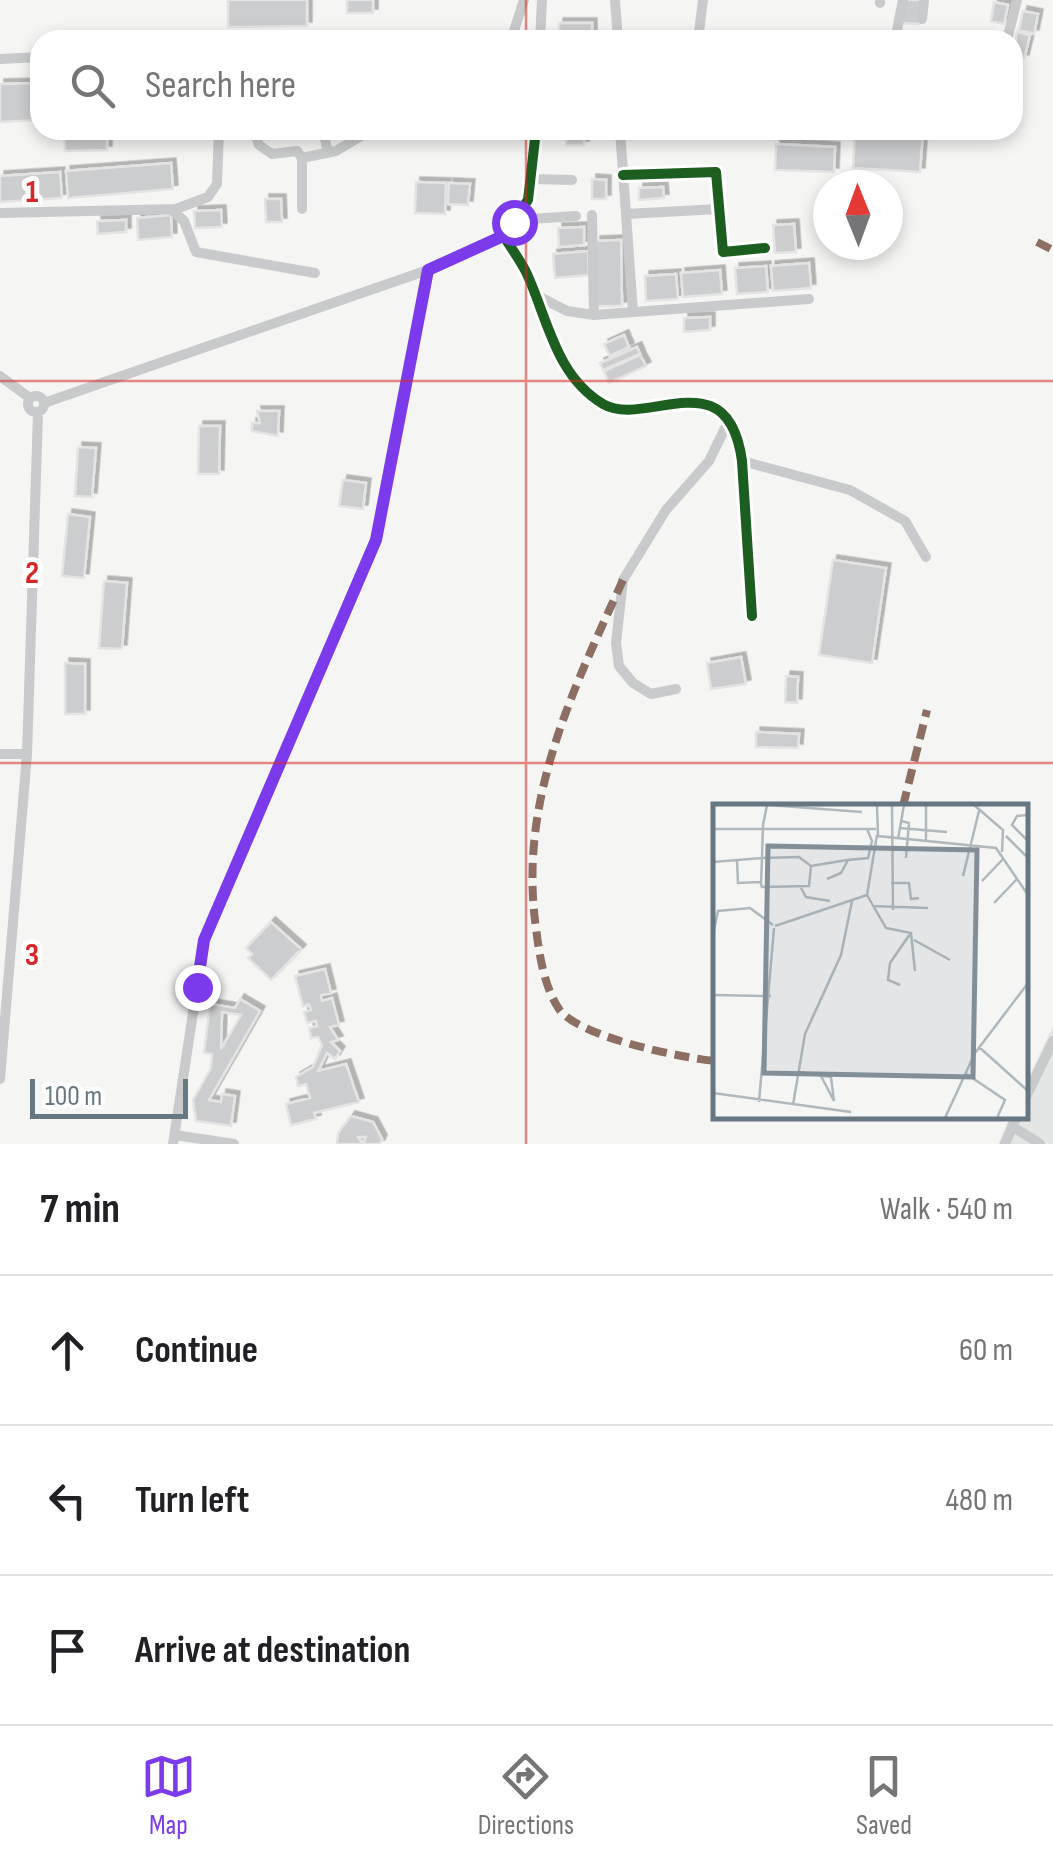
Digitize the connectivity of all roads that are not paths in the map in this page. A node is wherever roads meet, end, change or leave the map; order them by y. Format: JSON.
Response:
{"nodes":[{"id":1,"x":524,"y":0,"type":"edge"},
{"id":2,"x":542,"y":0,"type":"edge"},
{"id":3,"x":615,"y":0,"type":"edge"},
{"id":4,"x":703,"y":0,"type":"edge"},
{"id":5,"x":903,"y":0,"type":"edge"},
{"id":6,"x":924,"y":0,"type":"edge"},
{"id":7,"x":1017,"y":0,"type":"edge"},
{"id":8,"x":922,"y":19,"type":"dead end"},
{"id":9,"x":514,"y":30,"type":"edge"},
{"id":10,"x":540,"y":30,"type":"edge"},
{"id":11,"x":617,"y":30,"type":"edge"},
{"id":12,"x":699,"y":30,"type":"edge"},
{"id":13,"x":897,"y":30,"type":"edge"},
{"id":14,"x":1010,"y":30,"type":"edge"},
{"id":15,"x":30,"y":58,"type":"edge"},
{"id":16,"x":0,"y":59,"type":"edge"},
{"id":17,"x":219,"y":140,"type":"edge"},
{"id":18,"x":258,"y":140,"type":"edge"},
{"id":19,"x":325,"y":140,"type":"edge"},
{"id":20,"x":352,"y":140,"type":"edge"},
{"id":21,"x":535,"y":140,"type":"edge"},
{"id":22,"x":621,"y":140,"type":"edge"},
{"id":23,"x":328,"y":153,"type":"junction"},
{"id":24,"x":302,"y":158,"type":"junction"},
{"id":25,"x":623,"y":175,"type":"junction"},
{"id":26,"x":532,"y":179,"type":"junction"},
{"id":27,"x":572,"y":180,"type":"dead end"},
{"id":28,"x":302,"y":208,"type":"dead end"},
{"id":29,"x":719,"y":209,"type":"junction"},
{"id":30,"x":172,"y":210,"type":"junction"},
{"id":31,"x":0,"y":213,"type":"edge"},
{"id":32,"x":592,"y":214,"type":"dead end"},
{"id":33,"x":626,"y":214,"type":"junction"},
{"id":34,"x":576,"y":216,"type":"dead end"},
{"id":35,"x":515,"y":220,"type":"junction"},
{"id":36,"x":503,"y":236,"type":"junction"},
{"id":37,"x":764,"y":248,"type":"dead end"},
{"id":38,"x":428,"y":270,"type":"junction"},
{"id":39,"x":316,"y":273,"type":"dead end"},
{"id":40,"x":534,"y":294,"type":"junction"},
{"id":41,"x":809,"y":299,"type":"dead end"},
{"id":42,"x":633,"y":312,"type":"junction"},
{"id":43,"x":594,"y":315,"type":"junction"},
{"id":44,"x":0,"y":376,"type":"edge"},
{"id":45,"x":41,"y":408,"type":"junction"},
{"id":46,"x":728,"y":422,"type":"junction"},
{"id":47,"x":742,"y":461,"type":"junction"},
{"id":48,"x":926,"y":557,"type":"dead end"},
{"id":49,"x":752,"y":616,"type":"dead end"},
{"id":50,"x":676,"y":689,"type":"dead end"},
{"id":51,"x":0,"y":754,"type":"edge"},
{"id":52,"x":27,"y":754,"type":"junction"},
{"id":53,"x":1053,"y":1041,"type":"edge"},
{"id":54,"x":0,"y":1079,"type":"edge"},
{"id":55,"x":1028,"y":1093,"type":"edge"},
{"id":56,"x":1014,"y":1121,"type":"edge"},
{"id":57,"x":174,"y":1139,"type":"edge"},
{"id":58,"x":234,"y":1144,"type":"edge"},
{"id":59,"x":1005,"y":1144,"type":"edge"},
{"id":60,"x":1040,"y":1144,"type":"edge"}],
"edges":[{"from":1,"to":9,"type":"street"},
{"from":2,"to":10,"type":"street"},
{"from":3,"to":11,"type":"street"},
{"from":4,"to":12,"type":"street"},
{"from":5,"to":13,"type":"street"},
{"from":6,"to":8,"type":"street"},
{"from":7,"to":14,"type":"street"},
{"from":15,"to":16,"type":"street"},
{"from":17,"to":30,"type":"street"},
{"from":18,"to":24,"type":"street"},
{"from":19,"to":23,"type":"street"},
{"from":20,"to":23,"type":"street"},
{"from":21,"to":26,"type":"street"},
{"from":22,"to":25,"type":"street"},
{"from":23,"to":24,"type":"street"},
{"from":24,"to":28,"type":"street"},
{"from":25,"to":29,"type":"street"},
{"from":25,"to":33,"type":"street"},
{"from":26,"to":27,"type":"street"},
{"from":26,"to":35,"type":"street"},
{"from":29,"to":33,"type":"street"},
{"from":29,"to":37,"type":"street"},
{"from":30,"to":31,"type":"street"},
{"from":30,"to":39,"type":"street"},
{"from":32,"to":43,"type":"street"},
{"from":33,"to":42,"type":"street"},
{"from":34,"to":35,"type":"street"},
{"from":35,"to":36,"type":"street"},
{"from":36,"to":38,"type":"street"},
{"from":36,"to":40,"type":"street"},
{"from":38,"to":45,"type":"street"},
{"from":38,"to":57,"type":"street"},
{"from":40,"to":43,"type":"street"},
{"from":40,"to":46,"type":"street"},
{"from":41,"to":42,"type":"street"},
{"from":42,"to":43,"type":"street"},
{"from":44,"to":45,"type":"street"},
{"from":45,"to":52,"type":"street"},
{"from":46,"to":47,"type":"street"},
{"from":46,"to":50,"type":"street"},
{"from":47,"to":48,"type":"street"},
{"from":47,"to":49,"type":"street"},
{"from":51,"to":52,"type":"street"},
{"from":52,"to":54,"type":"street"},
{"from":53,"to":55,"type":"street"},
{"from":56,"to":59,"type":"street"},
{"from":56,"to":60,"type":"street"},
{"from":57,"to":58,"type":"street"}]}
